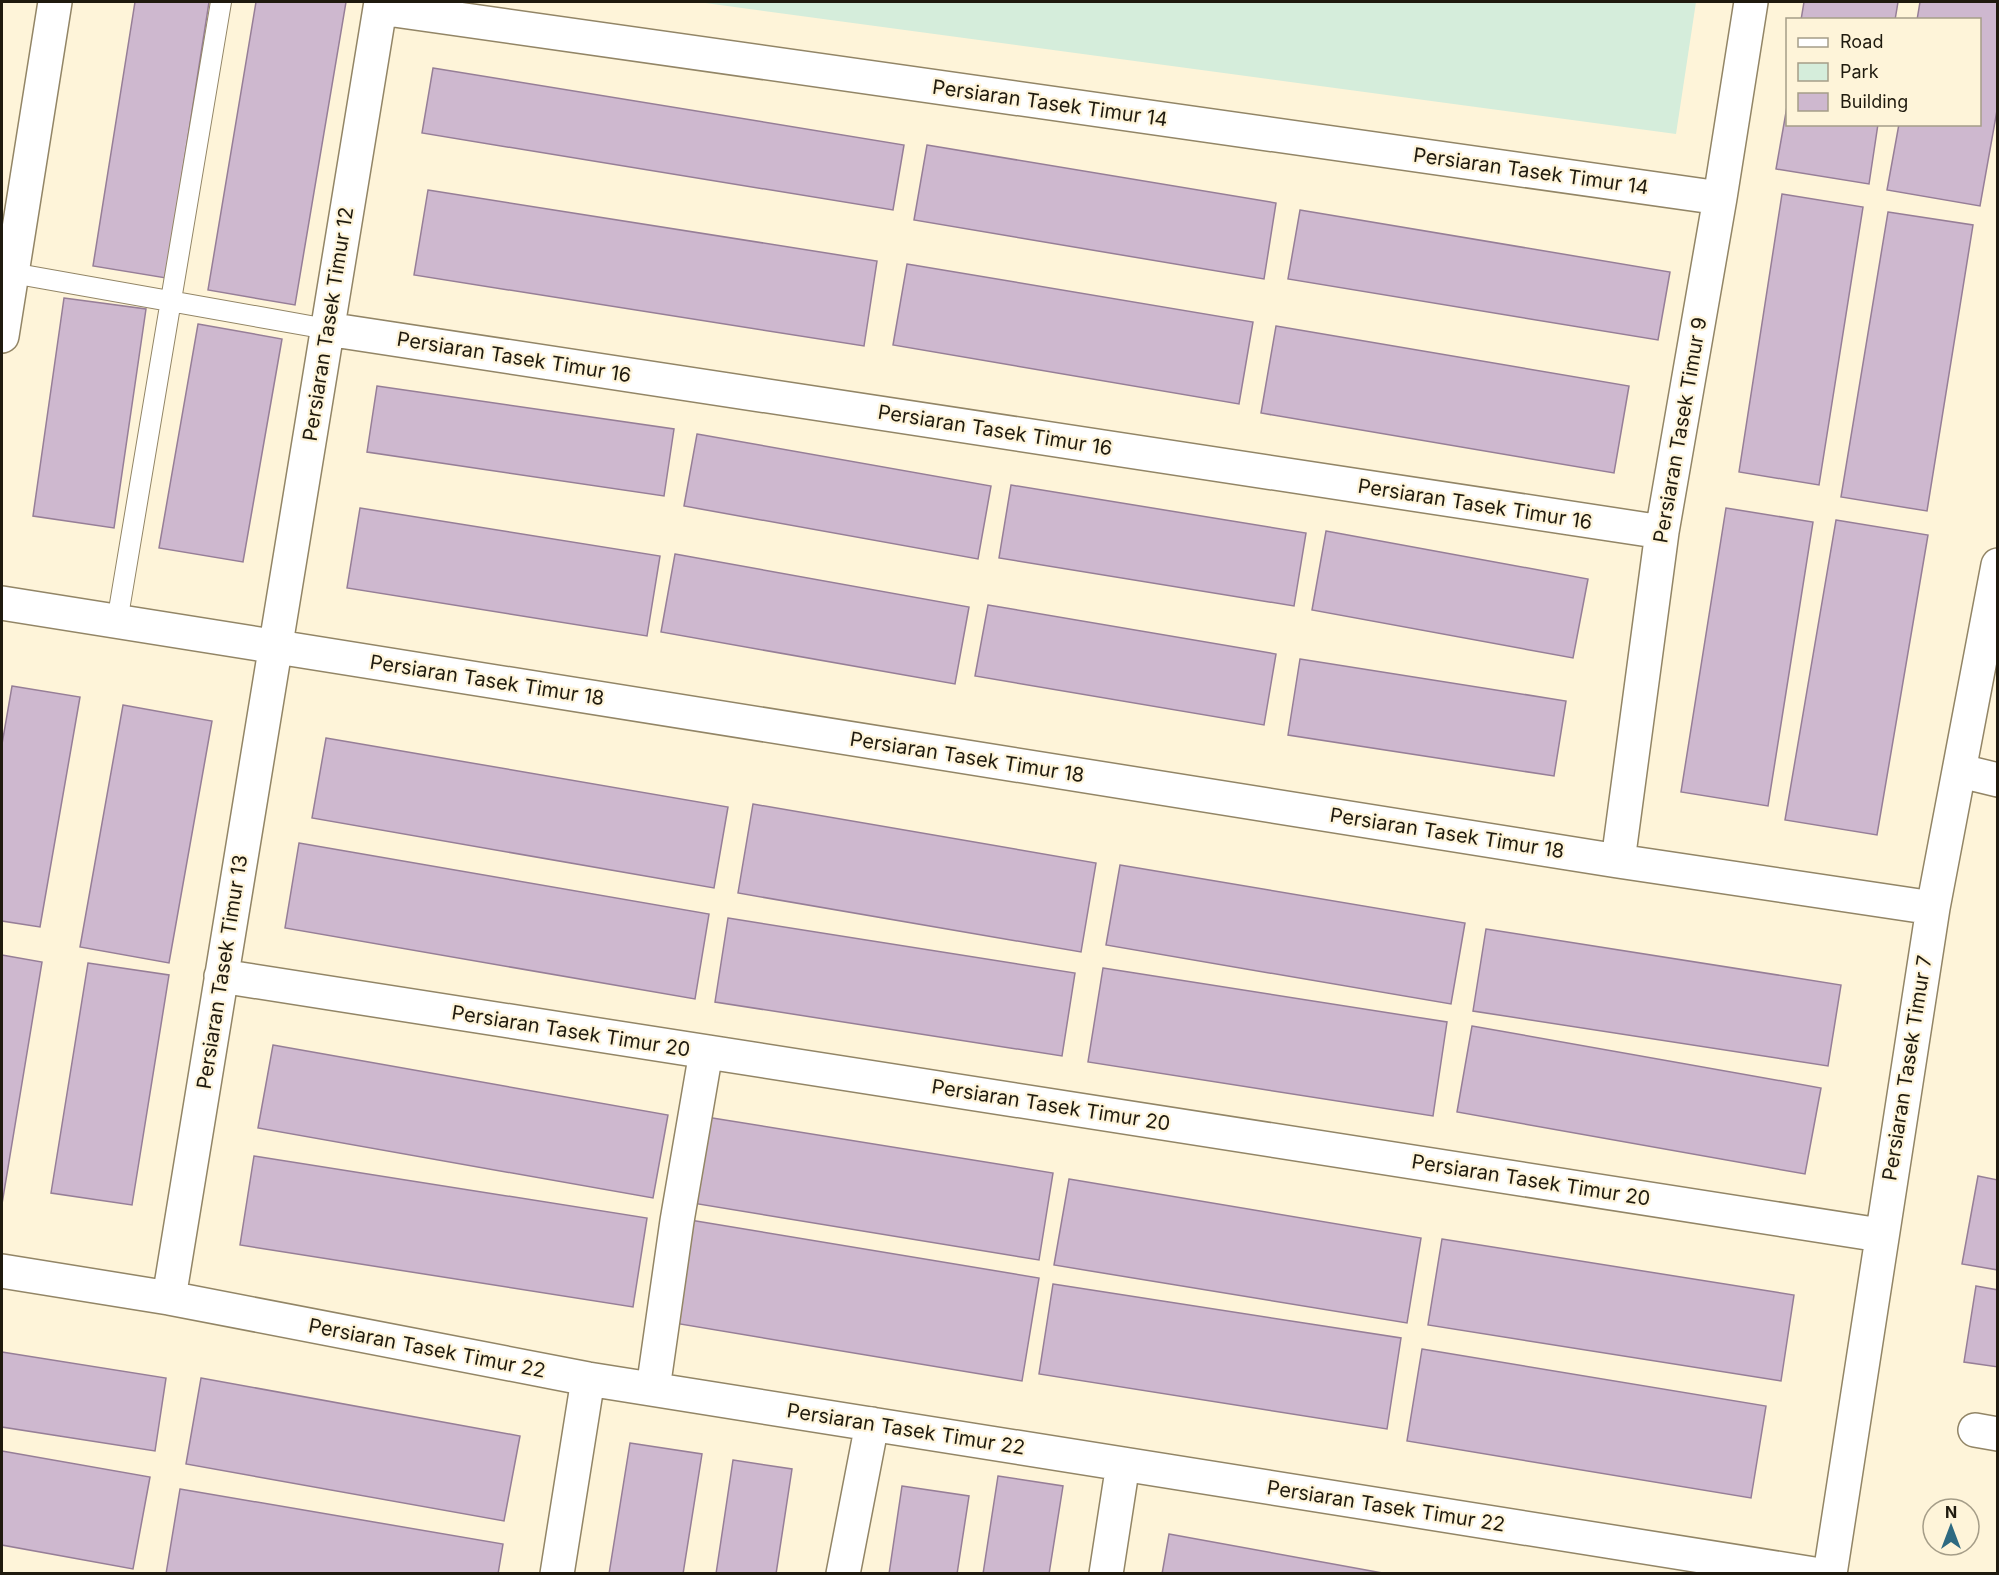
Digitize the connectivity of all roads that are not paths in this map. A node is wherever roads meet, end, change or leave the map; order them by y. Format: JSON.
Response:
{"nodes":[{"id":1,"x":55,"y":2,"type":"edge"},
{"id":2,"x":221,"y":2,"type":"edge"},
{"id":3,"x":1751,"y":2,"type":"edge"},
{"id":4,"x":381,"y":5,"type":"edge"},
{"id":5,"x":1720,"y":198,"type":"junction"},
{"id":6,"x":12,"y":273,"type":"junction"},
{"id":7,"x":171,"y":301,"type":"junction"},
{"id":8,"x":327,"y":329,"type":"junction"},
{"id":9,"x":2,"y":336,"type":"edge"},
{"id":10,"x":1662,"y":532,"type":"junction"},
{"id":11,"x":1998,"y":566,"type":"edge"},
{"id":12,"x":2,"y":603,"type":"edge"},
{"id":13,"x":117,"y":621,"type":"junction"},
{"id":14,"x":275,"y":646,"type":"junction"},
{"id":15,"x":1961,"y":771,"type":"junction"},
{"id":16,"x":1998,"y":780,"type":"edge"},
{"id":17,"x":1618,"y":861,"type":"junction"},
{"id":18,"x":1933,"y":908,"type":"junction"},
{"id":19,"x":221,"y":976,"type":"junction"},
{"id":20,"x":706,"y":1052,"type":"junction"},
{"id":21,"x":1880,"y":1235,"type":"junction"},
{"id":22,"x":2,"y":1271,"type":"edge"},
{"id":23,"x":169,"y":1298,"type":"junction"},
{"id":24,"x":588,"y":1379,"type":"junction"},
{"id":25,"x":653,"y":1389,"type":"junction"},
{"id":26,"x":872,"y":1424,"type":"junction"},
{"id":27,"x":1123,"y":1464,"type":"junction"},
{"id":28,"x":557,"y":1574,"type":"edge"},
{"id":29,"x":843,"y":1574,"type":"edge"},
{"id":30,"x":1106,"y":1574,"type":"edge"},
{"id":31,"x":1814,"y":1574,"type":"edge"},
{"id":32,"x":1830,"y":1574,"type":"edge"}],
"edges":[{"from":1,"to":6,"type":"street"},
{"from":2,"to":7,"type":"lane"},
{"from":3,"to":5,"type":"street","name":"Persiaran Tasek Timur 9"},
{"from":4,"to":5,"type":"street","name":"Persiaran Tasek Timur 14"},
{"from":4,"to":8,"type":"street","name":"Persiaran Tasek Timur 12"},
{"from":5,"to":10,"type":"street","name":"Persiaran Tasek Timur 9"},
{"from":6,"to":7,"type":"lane"},
{"from":6,"to":9,"type":"street"},
{"from":7,"to":8,"type":"lane"},
{"from":7,"to":13,"type":"lane"},
{"from":8,"to":10,"type":"street","name":"Persiaran Tasek Timur 16"},
{"from":8,"to":14,"type":"street","name":"Persiaran Tasek Timur 12"},
{"from":10,"to":17,"type":"street","name":"Persiaran Tasek Timur 9"},
{"from":11,"to":15,"type":"street","name":"Persiaran Tasek Timur 7"},
{"from":12,"to":13,"type":"street","name":"Persiaran Tasek Timur 18"},
{"from":13,"to":14,"type":"street","name":"Persiaran Tasek Timur 18"},
{"from":14,"to":17,"type":"street","name":"Persiaran Tasek Timur 18"},
{"from":14,"to":19,"type":"street","name":"Persiaran Tasek Timur 13"},
{"from":15,"to":16,"type":"street"},
{"from":15,"to":18,"type":"street","name":"Persiaran Tasek Timur 7"},
{"from":17,"to":18,"type":"street","name":"Persiaran Tasek Timur 18"},
{"from":18,"to":21,"type":"street","name":"Persiaran Tasek Timur 7"},
{"from":19,"to":20,"type":"street","name":"Persiaran Tasek Timur 20"},
{"from":19,"to":23,"type":"street","name":"Persiaran Tasek Timur 13"},
{"from":20,"to":21,"type":"street","name":"Persiaran Tasek Timur 20"},
{"from":20,"to":25,"type":"street"},
{"from":21,"to":32,"type":"street","name":"Persiaran Tasek Timur 7"},
{"from":22,"to":23,"type":"street","name":"Persiaran Tasek Timur 22"},
{"from":23,"to":24,"type":"street","name":"Persiaran Tasek Timur 22"},
{"from":24,"to":25,"type":"street","name":"Persiaran Tasek Timur 22"},
{"from":24,"to":28,"type":"street"},
{"from":25,"to":26,"type":"street","name":"Persiaran Tasek Timur 22"},
{"from":26,"to":27,"type":"street","name":"Persiaran Tasek Timur 22"},
{"from":26,"to":29,"type":"street"},
{"from":27,"to":30,"type":"street"},
{"from":27,"to":31,"type":"street","name":"Persiaran Tasek Timur 22"}]}
